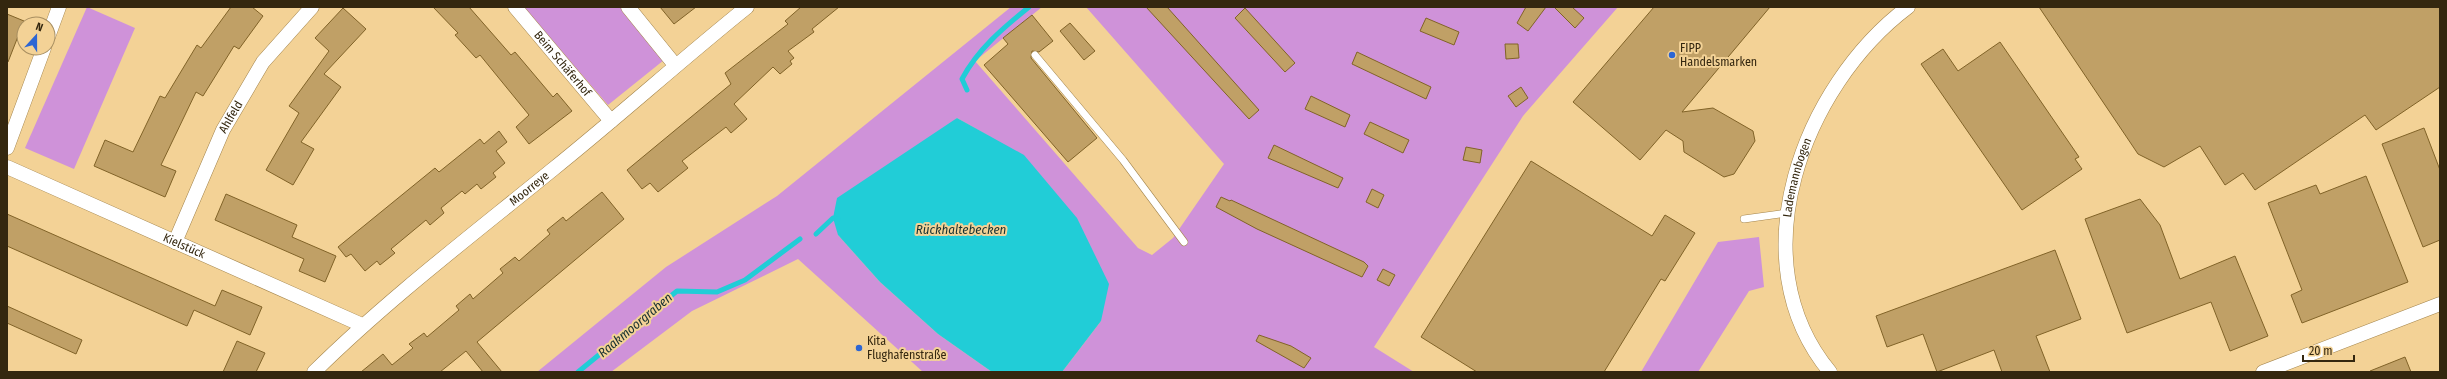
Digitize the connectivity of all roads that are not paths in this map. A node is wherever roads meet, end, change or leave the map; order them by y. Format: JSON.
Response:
{"nodes":[{"id":1,"x":312,"y":7,"type":"edge"},
{"id":2,"x":514,"y":7,"type":"edge"},
{"id":3,"x":628,"y":7,"type":"edge"},
{"id":4,"x":747,"y":7,"type":"edge"},
{"id":5,"x":1908,"y":7,"type":"edge"},
{"id":6,"x":1035,"y":55,"type":"dead end"},
{"id":7,"x":41,"y":56,"type":"edge"},
{"id":8,"x":675,"y":65,"type":"junction"},
{"id":9,"x":611,"y":121,"type":"junction"},
{"id":10,"x":7,"y":148,"type":"edge"},
{"id":11,"x":7,"y":167,"type":"edge"},
{"id":12,"x":1787,"y":213,"type":"junction"},
{"id":13,"x":1744,"y":219,"type":"dead end"},
{"id":14,"x":175,"y":242,"type":"junction"},
{"id":15,"x":1184,"y":242,"type":"dead end"},
{"id":16,"x":2440,"y":304,"type":"edge"},
{"id":17,"x":362,"y":325,"type":"junction"},
{"id":18,"x":314,"y":372,"type":"edge"},
{"id":19,"x":1830,"y":372,"type":"edge"},
{"id":20,"x":2263,"y":372,"type":"edge"}],
"edges":[{"from":1,"to":14,"type":"street","name":"Ahlfeld"},
{"from":2,"to":9,"type":"street","name":"Beim Schäferhof"},
{"from":3,"to":8,"type":"street"},
{"from":4,"to":8,"type":"street","name":"Moorreye"},
{"from":5,"to":12,"type":"street","name":"Lademannbogen"},
{"from":6,"to":15,"type":"lane"},
{"from":7,"to":10,"type":"street"},
{"from":8,"to":9,"type":"street","name":"Moorreye"},
{"from":9,"to":17,"type":"street","name":"Moorreye"},
{"from":11,"to":14,"type":"street","name":"Kielstück"},
{"from":12,"to":13,"type":"lane"},
{"from":12,"to":19,"type":"street","name":"Lademannbogen"},
{"from":14,"to":17,"type":"street","name":"Kielstück"},
{"from":16,"to":20,"type":"street"},
{"from":17,"to":18,"type":"street","name":"Moorreye"}]}
